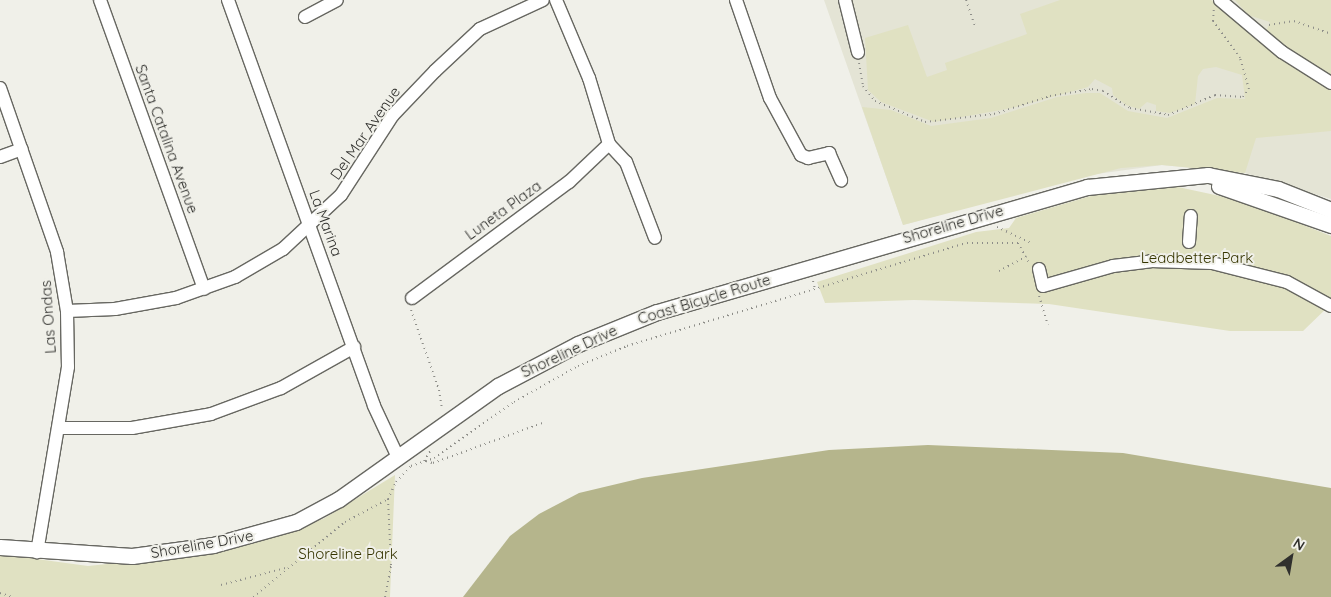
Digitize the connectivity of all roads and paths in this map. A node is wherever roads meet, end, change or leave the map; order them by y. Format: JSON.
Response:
{"nodes":[{"id":1,"x":100,"y":0,"type":"edge"},
{"id":2,"x":228,"y":0,"type":"edge"},
{"id":3,"x":337,"y":0,"type":"edge"},
{"id":4,"x":543,"y":0,"type":"edge"},
{"id":5,"x":556,"y":0,"type":"edge"},
{"id":6,"x":736,"y":0,"type":"edge"},
{"id":7,"x":845,"y":0,"type":"edge"},
{"id":8,"x":966,"y":0,"type":"edge"},
{"id":9,"x":1217,"y":2,"type":"edge"},
{"id":10,"x":305,"y":17,"type":"dead end"},
{"id":11,"x":975,"y":26,"type":"dead end"},
{"id":12,"x":1331,"y":34,"type":"edge"},
{"id":13,"x":1261,"y":35,"type":"junction"},
{"id":14,"x":858,"y":52,"type":"joint"},
{"id":15,"x":1331,"y":83,"type":"edge"},
{"id":16,"x":0,"y":88,"type":"edge"},
{"id":17,"x":609,"y":144,"type":"junction"},
{"id":18,"x":22,"y":149,"type":"junction"},
{"id":19,"x":0,"y":157,"type":"edge"},
{"id":20,"x":1166,"y":178,"type":"junction"},
{"id":21,"x":841,"y":180,"type":"dead end"},
{"id":22,"x":1331,"y":210,"type":"edge"},
{"id":23,"x":1191,"y":216,"type":"dead end"},
{"id":24,"x":309,"y":225,"type":"junction"},
{"id":25,"x":1331,"y":225,"type":"edge"},
{"id":26,"x":988,"y":227,"type":"dead end"},
{"id":27,"x":655,"y":238,"type":"dead end"},
{"id":28,"x":1189,"y":242,"type":"dead end"},
{"id":29,"x":1031,"y":243,"type":"dead end"},
{"id":30,"x":1027,"y":256,"type":"junction"},
{"id":31,"x":999,"y":271,"type":"dead end"},
{"id":32,"x":1036,"y":271,"type":"joint"},
{"id":33,"x":821,"y":275,"type":"dead end"},
{"id":34,"x":813,"y":280,"type":"dead end"},
{"id":35,"x":803,"y":281,"type":"dead end"},
{"id":36,"x":204,"y":289,"type":"junction"},
{"id":37,"x":815,"y":289,"type":"junction"},
{"id":38,"x":1038,"y":289,"type":"dead end"},
{"id":39,"x":412,"y":298,"type":"joint"},
{"id":40,"x":1331,"y":306,"type":"edge"},
{"id":41,"x":67,"y":311,"type":"junction"},
{"id":42,"x":1048,"y":325,"type":"dead end"},
{"id":43,"x":354,"y":347,"type":"junction"},
{"id":44,"x":545,"y":422,"type":"dead end"},
{"id":45,"x":442,"y":425,"type":"junction"},
{"id":46,"x":59,"y":428,"type":"junction"},
{"id":47,"x":435,"y":443,"type":"dead end"},
{"id":48,"x":397,"y":455,"type":"junction"},
{"id":49,"x":424,"y":461,"type":"junction"},
{"id":50,"x":388,"y":499,"type":"junction"},
{"id":51,"x":0,"y":547,"type":"edge"},
{"id":52,"x":38,"y":552,"type":"junction"},
{"id":53,"x":292,"y":566,"type":"junction"},
{"id":54,"x":221,"y":585,"type":"dead end"},
{"id":55,"x":0,"y":593,"type":"edge"},
{"id":56,"x":12,"y":597,"type":"edge"},
{"id":57,"x":253,"y":597,"type":"edge"},
{"id":58,"x":385,"y":597,"type":"edge"}],
"edges":[{"from":1,"to":36,"type":"street","name":"Santa Catalina Avenue"},
{"from":2,"to":24,"type":"street","name":"La Marina"},
{"from":3,"to":10,"type":"street"},
{"from":4,"to":24,"type":"street","name":"Del Mar Avenue"},
{"from":5,"to":17,"type":"street"},
{"from":6,"to":21,"type":"street"},
{"from":7,"to":14,"type":"street"},
{"from":8,"to":11,"type":"path"},
{"from":9,"to":13,"type":"street"},
{"from":9,"to":14,"type":"path"},
{"from":12,"to":13,"type":"path"},
{"from":13,"to":15,"type":"street"},
{"from":16,"to":18,"type":"street","name":"Las Ondas"},
{"from":17,"to":27,"type":"street"},
{"from":17,"to":39,"type":"street","name":"Luneta Plaza"},
{"from":18,"to":19,"type":"street"},
{"from":18,"to":41,"type":"street","name":"Las Ondas"},
{"from":20,"to":22,"type":"main road","name":"Shoreline Drive"},
{"from":20,"to":25,"type":"main road","name":"Shoreline Drive"},
{"from":20,"to":45,"type":"main road","name":"Shoreline Drive"},
{"from":23,"to":28,"type":"street"},
{"from":24,"to":36,"type":"street","name":"Del Mar Avenue"},
{"from":24,"to":43,"type":"street","name":"La Marina"},
{"from":26,"to":29,"type":"path"},
{"from":30,"to":31,"type":"path"},
{"from":30,"to":32,"type":"path"},
{"from":30,"to":37,"type":"path"},
{"from":32,"to":40,"type":"street"},
{"from":33,"to":35,"type":"path"},
{"from":34,"to":37,"type":"path"},
{"from":36,"to":41,"type":"street","name":"Del Mar Avenue"},
{"from":37,"to":49,"type":"path"},
{"from":38,"to":42,"type":"path"},
{"from":39,"to":45,"type":"path"},
{"from":41,"to":46,"type":"street","name":"Las Ondas"},
{"from":43,"to":46,"type":"street"},
{"from":43,"to":48,"type":"street","name":"La Marina"},
{"from":44,"to":49,"type":"path"},
{"from":45,"to":48,"type":"main road","name":"Shoreline Drive"},
{"from":46,"to":52,"type":"street","name":"Las Ondas"},
{"from":47,"to":49,"type":"path"},
{"from":48,"to":52,"type":"main road","name":"Shoreline Drive"},
{"from":49,"to":50,"type":"path"},
{"from":50,"to":53,"type":"path"},
{"from":50,"to":58,"type":"path"},
{"from":51,"to":52,"type":"main road","name":"Shoreline Drive"},
{"from":53,"to":54,"type":"path"},
{"from":53,"to":57,"type":"path"},
{"from":55,"to":56,"type":"path"}]}
